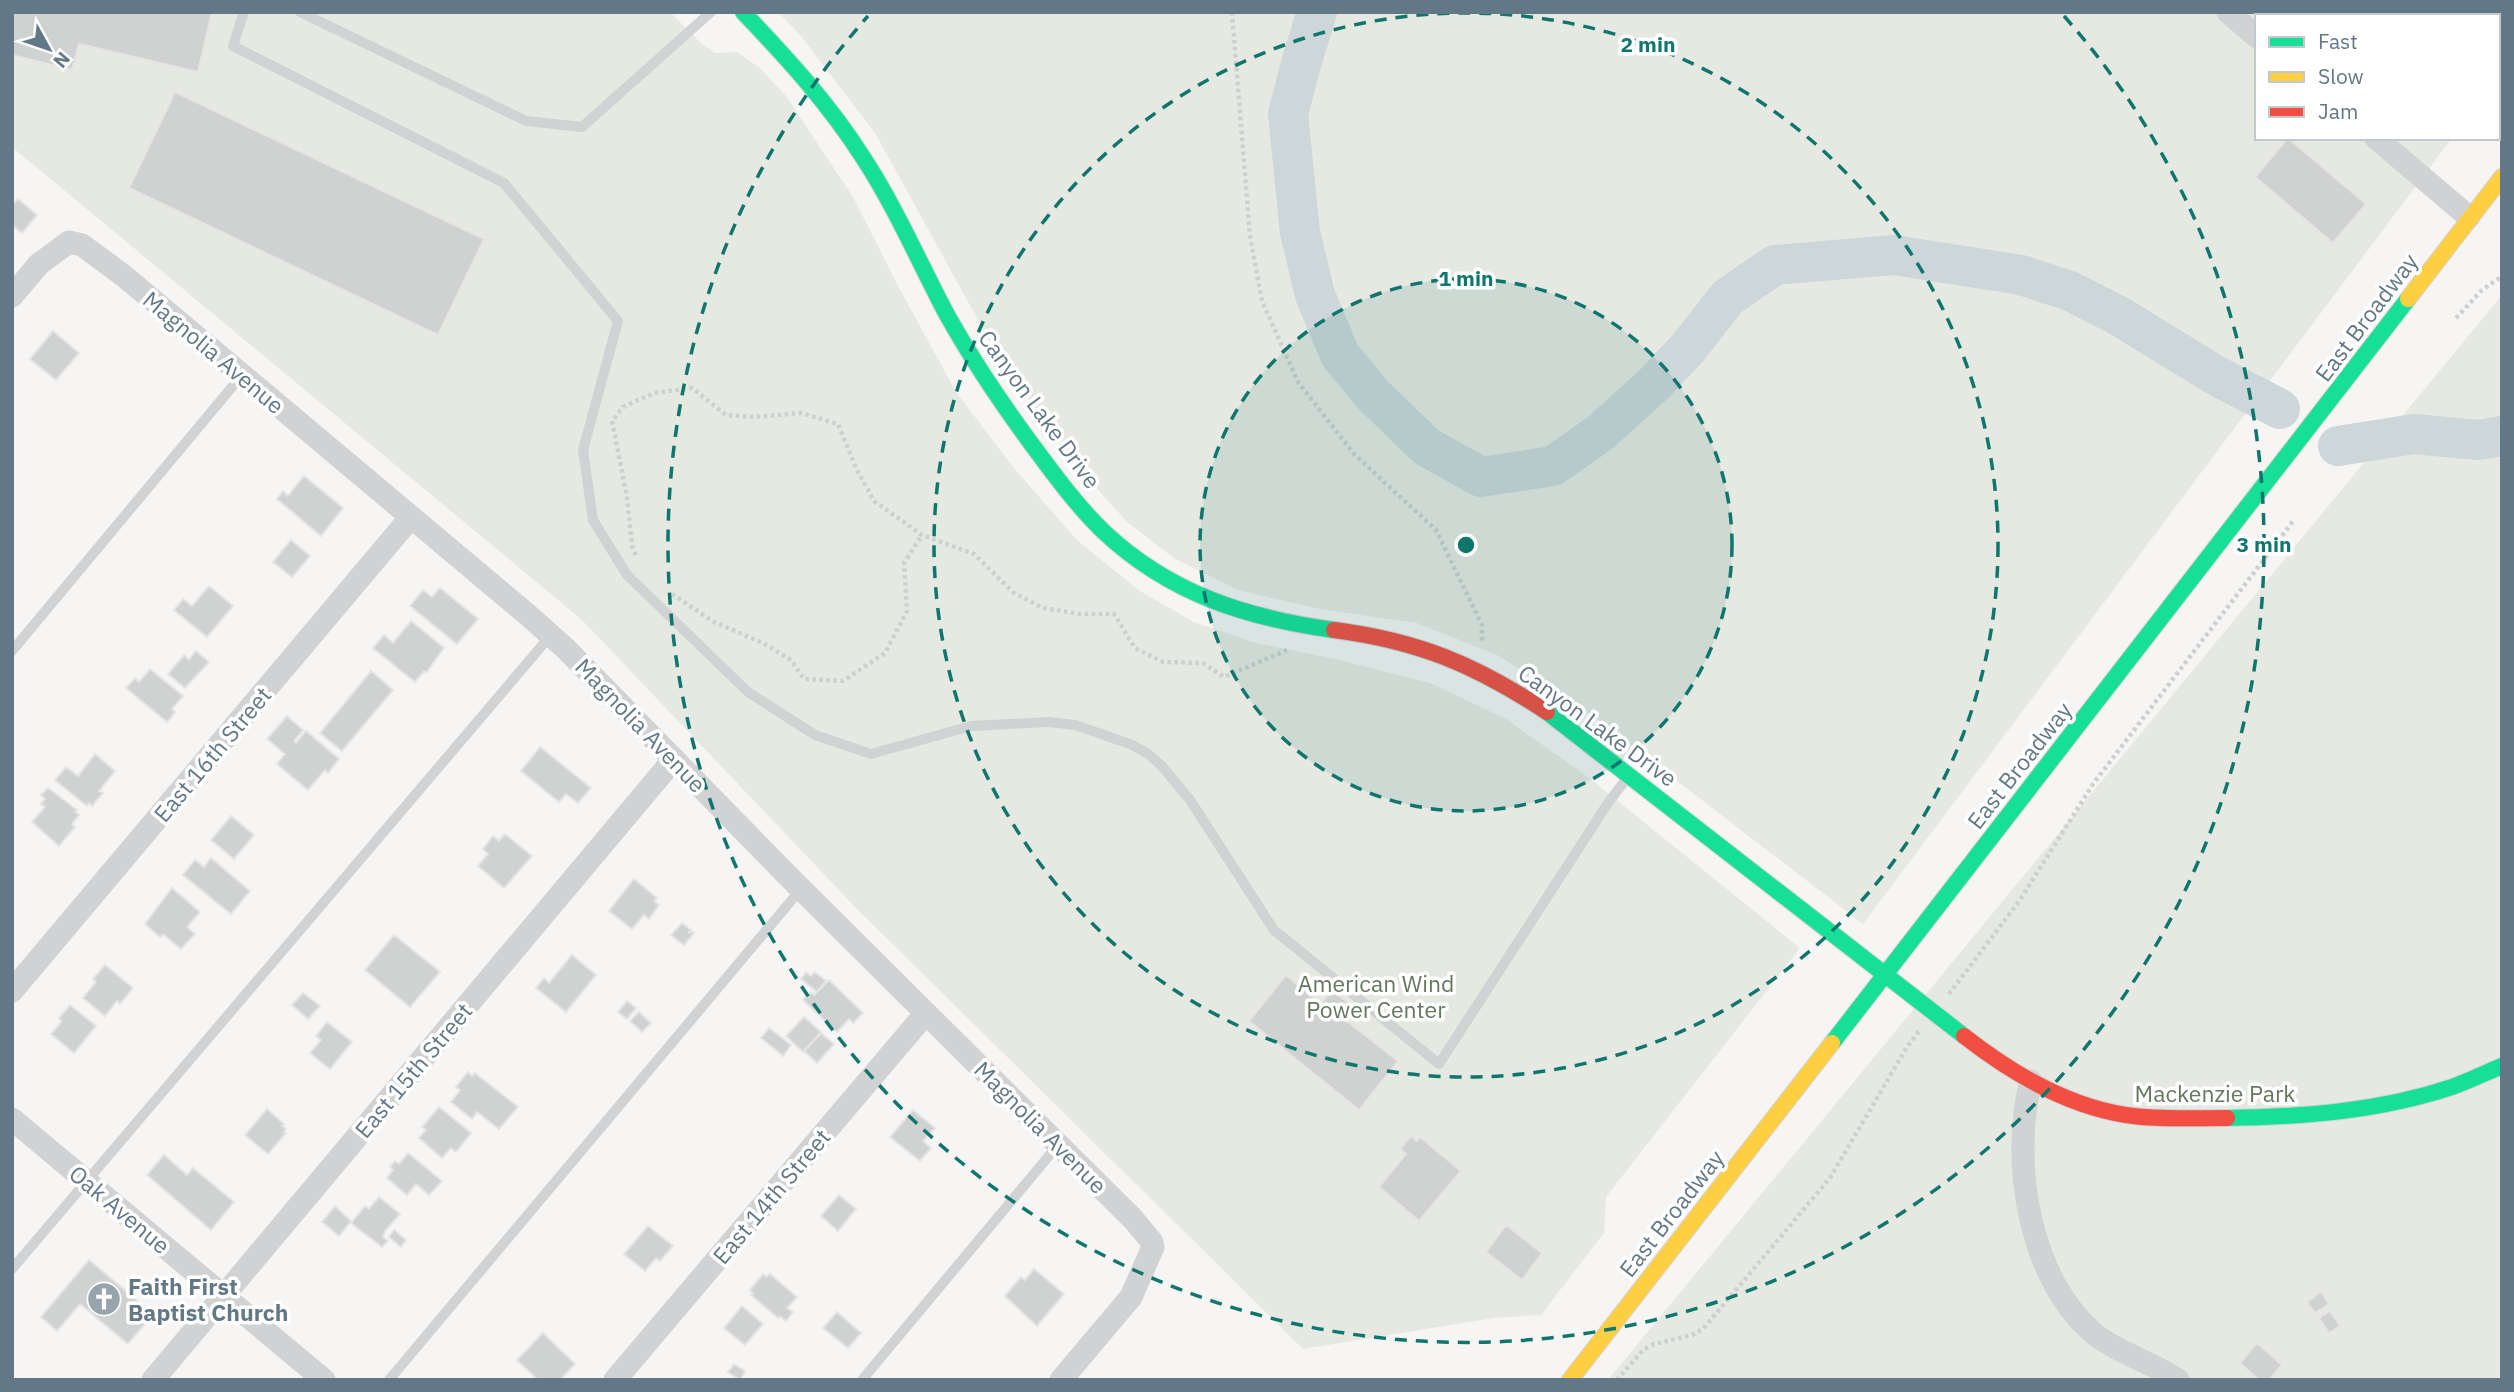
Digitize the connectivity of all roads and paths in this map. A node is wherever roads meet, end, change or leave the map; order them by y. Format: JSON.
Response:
{"nodes":[{"id":1,"x":244,"y":12,"type":"edge"},
{"id":2,"x":300,"y":12,"type":"edge"},
{"id":3,"x":711,"y":12,"type":"edge"},
{"id":4,"x":743,"y":12,"type":"edge"},
{"id":5,"x":1232,"y":12,"type":"edge"},
{"id":6,"x":2228,"y":12,"type":"edge"},
{"id":7,"x":2255,"y":35,"type":"edge"},
{"id":8,"x":2378,"y":140,"type":"edge"},
{"id":9,"x":2502,"y":177,"type":"edge"},
{"id":10,"x":2469,"y":218,"type":"junction"},
{"id":11,"x":2502,"y":276,"type":"edge"},
{"id":12,"x":12,"y":296,"type":"edge"},
{"id":13,"x":2456,"y":318,"type":"dead end"},
{"id":14,"x":242,"y":375,"type":"junction"},
{"id":15,"x":411,"y":516,"type":"junction"},
{"id":16,"x":2294,"y":520,"type":"dead end"},
{"id":17,"x":922,"y":535,"type":"junction"},
{"id":18,"x":637,"y":557,"type":"dead end"},
{"id":19,"x":666,"y":589,"type":"dead end"},
{"id":20,"x":551,"y":635,"type":"junction"},
{"id":21,"x":1297,"y":646,"type":"dead end"},
{"id":22,"x":12,"y":651,"type":"edge"},
{"id":23,"x":1483,"y":673,"type":"junction"},
{"id":24,"x":674,"y":760,"type":"junction"},
{"id":25,"x":1629,"y":775,"type":"junction"},
{"id":26,"x":801,"y":889,"type":"junction"},
{"id":27,"x":1885,"y":973,"type":"junction"},
{"id":28,"x":12,"y":991,"type":"edge"},
{"id":29,"x":926,"y":1013,"type":"junction"},
{"id":30,"x":1934,"y":1013,"type":"junction"},
{"id":31,"x":2502,"y":1066,"type":"edge"},
{"id":32,"x":2031,"y":1081,"type":"junction"},
{"id":33,"x":12,"y":1119,"type":"edge"},
{"id":34,"x":1058,"y":1144,"type":"junction"},
{"id":35,"x":87,"y":1181,"type":"junction"},
{"id":36,"x":12,"y":1269,"type":"edge"},
{"id":37,"x":223,"y":1296,"type":"junction"},
{"id":38,"x":153,"y":1380,"type":"edge"},
{"id":39,"x":324,"y":1380,"type":"edge"},
{"id":40,"x":389,"y":1380,"type":"edge"},
{"id":41,"x":615,"y":1380,"type":"edge"},
{"id":42,"x":862,"y":1380,"type":"edge"},
{"id":43,"x":1061,"y":1380,"type":"edge"},
{"id":44,"x":1570,"y":1380,"type":"edge"},
{"id":45,"x":1617,"y":1380,"type":"edge"},
{"id":46,"x":2178,"y":1380,"type":"edge"}],
"edges":[{"from":1,"to":25,"type":"lane"},
{"from":2,"to":3,"type":"lane"},
{"from":4,"to":23,"type":"street","name":"Canyon Lake Drive"},
{"from":5,"to":23,"type":"path"},
{"from":6,"to":7,"type":"street"},
{"from":8,"to":10,"type":"street"},
{"from":9,"to":10,"type":"street","name":"East Broadway"},
{"from":10,"to":27,"type":"street","name":"East Broadway"},
{"from":11,"to":13,"type":"path"},
{"from":12,"to":14,"type":"street","name":"Magnolia Avenue"},
{"from":14,"to":15,"type":"street","name":"Magnolia Avenue"},
{"from":14,"to":22,"type":"lane"},
{"from":15,"to":20,"type":"street","name":"Magnolia Avenue"},
{"from":15,"to":28,"type":"street","name":"East 16th Street"},
{"from":16,"to":30,"type":"path"},
{"from":17,"to":18,"type":"path"},
{"from":17,"to":19,"type":"path"},
{"from":17,"to":21,"type":"path"},
{"from":20,"to":24,"type":"street","name":"Magnolia Avenue"},
{"from":20,"to":35,"type":"lane"},
{"from":23,"to":25,"type":"street","name":"Canyon Lake Drive"},
{"from":24,"to":26,"type":"street","name":"Magnolia Avenue"},
{"from":24,"to":37,"type":"street","name":"East 15th Street"},
{"from":25,"to":27,"type":"street","name":"Canyon Lake Drive"},
{"from":26,"to":29,"type":"street","name":"Magnolia Avenue"},
{"from":26,"to":40,"type":"lane"},
{"from":27,"to":30,"type":"street","name":"Canyon Lake Drive"},
{"from":27,"to":44,"type":"street","name":"East Broadway"},
{"from":29,"to":34,"type":"street","name":"Magnolia Avenue"},
{"from":29,"to":41,"type":"street","name":"East 14th Street"},
{"from":30,"to":32,"type":"street","name":"Canyon Lake Drive"},
{"from":30,"to":45,"type":"path"},
{"from":31,"to":32,"type":"street","name":"Canyon Lake Drive"},
{"from":32,"to":46,"type":"street"},
{"from":33,"to":35,"type":"street","name":"Oak Avenue"},
{"from":34,"to":42,"type":"lane"},
{"from":34,"to":43,"type":"street","name":"Magnolia Avenue"},
{"from":35,"to":36,"type":"lane"},
{"from":35,"to":37,"type":"street","name":"Oak Avenue"},
{"from":37,"to":38,"type":"street","name":"East 15th Street"},
{"from":37,"to":39,"type":"street","name":"Oak Avenue"}]}
